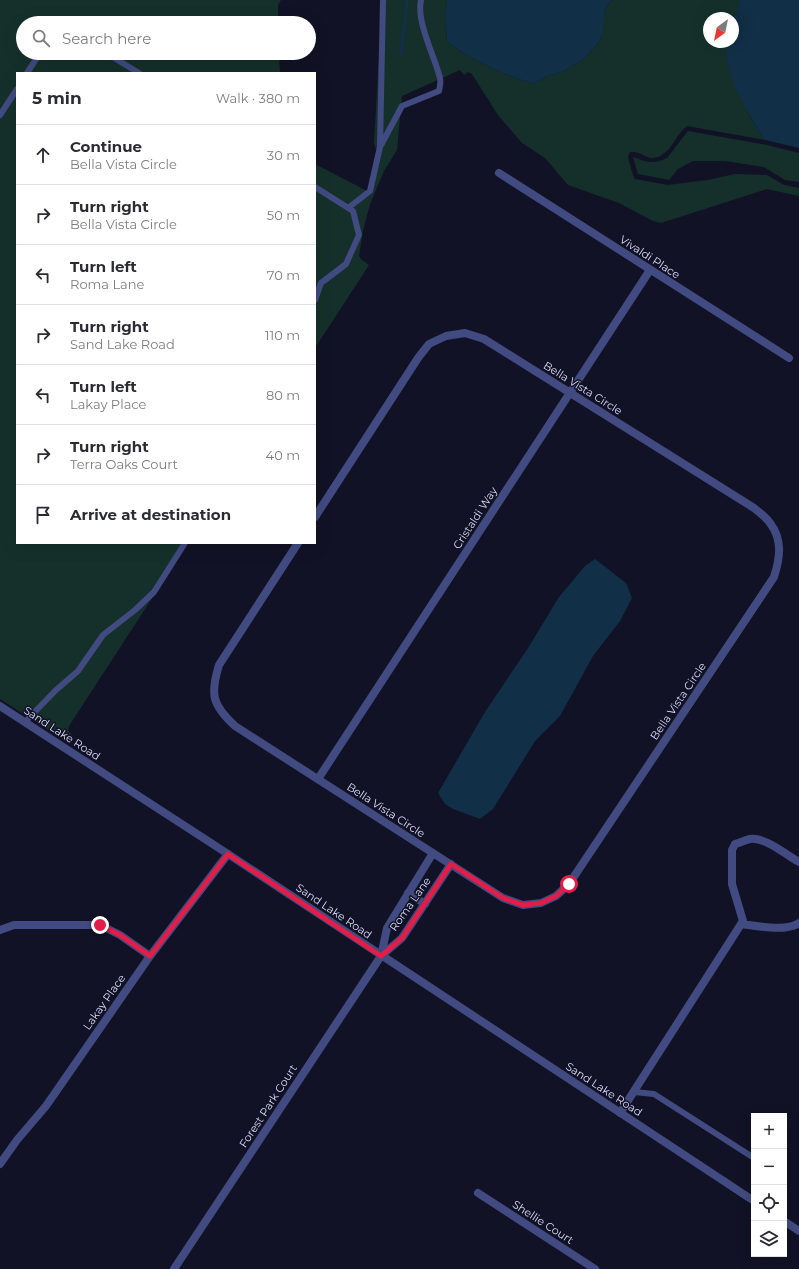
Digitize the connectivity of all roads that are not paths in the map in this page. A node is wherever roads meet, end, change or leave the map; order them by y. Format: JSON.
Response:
{"nodes":[{"id":1,"x":383,"y":0,"type":"edge"},
{"id":2,"x":421,"y":0,"type":"edge"},
{"id":3,"x":35,"y":60,"type":"edge"},
{"id":4,"x":118,"y":60,"type":"edge"},
{"id":5,"x":28,"y":72,"type":"edge"},
{"id":6,"x":137,"y":72,"type":"edge"},
{"id":7,"x":16,"y":91,"type":"edge"},
{"id":8,"x":0,"y":115,"type":"edge"},
{"id":9,"x":380,"y":148,"type":"junction"},
{"id":10,"x":500,"y":173,"type":"dead end"},
{"id":11,"x":316,"y":188,"type":"edge"},
{"id":12,"x":348,"y":208,"type":"junction"},
{"id":13,"x":650,"y":270,"type":"junction"},
{"id":14,"x":316,"y":297,"type":"edge"},
{"id":15,"x":789,"y":358,"type":"dead end"},
{"id":16,"x":570,"y":393,"type":"junction"},
{"id":17,"x":316,"y":515,"type":"edge"},
{"id":18,"x":184,"y":544,"type":"edge"},
{"id":19,"x":297,"y":544,"type":"edge"},
{"id":20,"x":0,"y":706,"type":"edge"},
{"id":21,"x":24,"y":722,"type":"junction"},
{"id":22,"x":318,"y":779,"type":"junction"},
{"id":23,"x":433,"y":853,"type":"junction"},
{"id":24,"x":228,"y":854,"type":"junction"},
{"id":25,"x":799,"y":862,"type":"edge"},
{"id":26,"x":451,"y":864,"type":"junction"},
{"id":27,"x":408,"y":893,"type":"junction"},
{"id":28,"x":424,"y":904,"type":"junction"},
{"id":29,"x":799,"y":922,"type":"edge"},
{"id":30,"x":741,"y":924,"type":"junction"},
{"id":31,"x":0,"y":930,"type":"edge"},
{"id":32,"x":150,"y":956,"type":"junction"},
{"id":33,"x":381,"y":956,"type":"junction"},
{"id":34,"x":634,"y":1092,"type":"junction"},
{"id":35,"x":620,"y":1113,"type":"junction"},
{"id":36,"x":751,"y":1156,"type":"edge"},
{"id":37,"x":0,"y":1164,"type":"edge"},
{"id":38,"x":478,"y":1193,"type":"dead end"},
{"id":39,"x":751,"y":1199,"type":"edge"},
{"id":40,"x":787,"y":1223,"type":"edge"},
{"id":41,"x":799,"y":1231,"type":"edge"},
{"id":42,"x":174,"y":1269,"type":"edge"},
{"id":43,"x":595,"y":1269,"type":"edge"}],
"edges":[{"from":1,"to":9,"type":"lane"},
{"from":2,"to":9,"type":"lane"},
{"from":3,"to":5,"type":"lane"},
{"from":4,"to":6,"type":"lane"},
{"from":7,"to":8,"type":"lane"},
{"from":9,"to":12,"type":"lane"},
{"from":10,"to":13,"type":"street","name":"Vivaldi Place"},
{"from":11,"to":12,"type":"lane"},
{"from":12,"to":14,"type":"lane"},
{"from":13,"to":15,"type":"street","name":"Vivaldi Place"},
{"from":13,"to":16,"type":"street","name":"Cristaldi Way"},
{"from":16,"to":17,"type":"street","name":"Bella Vista Circle"},
{"from":16,"to":22,"type":"street","name":"Cristaldi Way"},
{"from":16,"to":26,"type":"street","name":"Bella Vista Circle"},
{"from":18,"to":21,"type":"lane"},
{"from":19,"to":22,"type":"street","name":"Bella Vista Circle"},
{"from":20,"to":21,"type":"street","name":"Sand Lake Road"},
{"from":21,"to":24,"type":"street","name":"Sand Lake Road"},
{"from":22,"to":23,"type":"street","name":"Bella Vista Circle"},
{"from":23,"to":26,"type":"street","name":"Bella Vista Circle"},
{"from":23,"to":27,"type":"street","name":"Roma Lane"},
{"from":24,"to":32,"type":"street","name":"Lakay Place"},
{"from":24,"to":33,"type":"street","name":"Sand Lake Road"},
{"from":25,"to":30,"type":"street"},
{"from":26,"to":28,"type":"street","name":"Roma Lane"},
{"from":27,"to":28,"type":"street"},
{"from":27,"to":33,"type":"street","name":"Roma Lane"},
{"from":28,"to":33,"type":"street","name":"Roma Lane"},
{"from":29,"to":30,"type":"street"},
{"from":30,"to":34,"type":"street"},
{"from":31,"to":32,"type":"street"},
{"from":32,"to":37,"type":"street","name":"Lakay Place"},
{"from":33,"to":35,"type":"street","name":"Sand Lake Road"},
{"from":33,"to":42,"type":"street","name":"Forest Park Court"},
{"from":34,"to":35,"type":"street"},
{"from":34,"to":36,"type":"lane"},
{"from":35,"to":39,"type":"street","name":"Sand Lake Road"},
{"from":38,"to":43,"type":"street","name":"Shellie Court"},
{"from":40,"to":41,"type":"street"}]}
